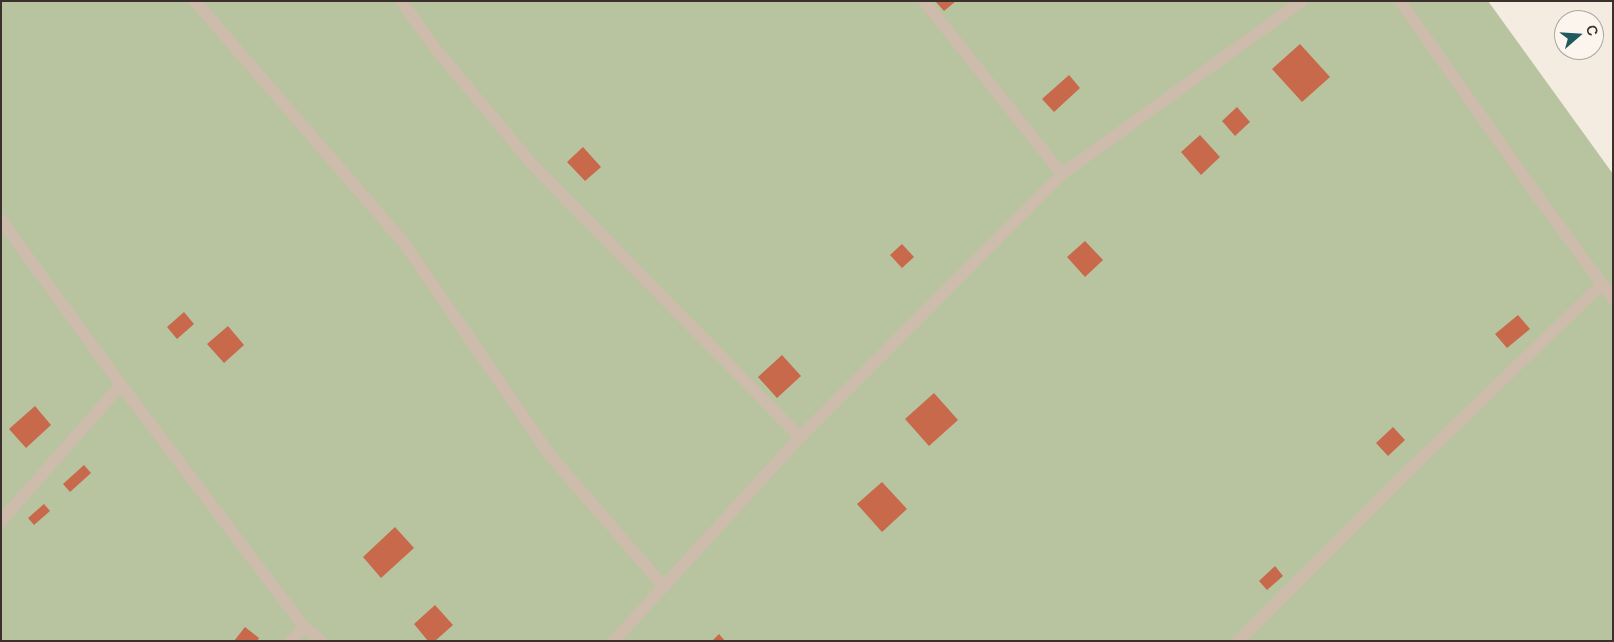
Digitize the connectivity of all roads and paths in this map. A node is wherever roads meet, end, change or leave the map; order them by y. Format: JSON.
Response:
{"nodes":[{"id":1,"x":195,"y":1,"type":"edge"},
{"id":2,"x":401,"y":1,"type":"edge"},
{"id":3,"x":924,"y":1,"type":"edge"},
{"id":4,"x":1302,"y":1,"type":"edge"},
{"id":5,"x":1400,"y":1,"type":"edge"},
{"id":6,"x":1062,"y":174,"type":"junction"},
{"id":7,"x":1,"y":220,"type":"edge"},
{"id":8,"x":1602,"y":284,"type":"junction"},
{"id":9,"x":1613,"y":299,"type":"edge"},
{"id":10,"x":121,"y":385,"type":"junction"},
{"id":11,"x":800,"y":437,"type":"junction"},
{"id":12,"x":1,"y":521,"type":"edge"},
{"id":13,"x":664,"y":586,"type":"junction"},
{"id":14,"x":304,"y":627,"type":"junction"},
{"id":15,"x":291,"y":641,"type":"edge"},
{"id":16,"x":321,"y":641,"type":"edge"},
{"id":17,"x":614,"y":641,"type":"edge"},
{"id":18,"x":1238,"y":641,"type":"edge"}],
"edges":[{"from":1,"to":13,"type":"street"},
{"from":2,"to":11,"type":"street"},
{"from":3,"to":6,"type":"street"},
{"from":4,"to":6,"type":"street"},
{"from":5,"to":8,"type":"street"},
{"from":6,"to":11,"type":"street"},
{"from":7,"to":10,"type":"street"},
{"from":8,"to":9,"type":"street"},
{"from":8,"to":18,"type":"street"},
{"from":10,"to":12,"type":"street"},
{"from":10,"to":14,"type":"street"},
{"from":11,"to":13,"type":"street"},
{"from":13,"to":17,"type":"street"},
{"from":14,"to":15,"type":"street"},
{"from":14,"to":16,"type":"street"}]}
